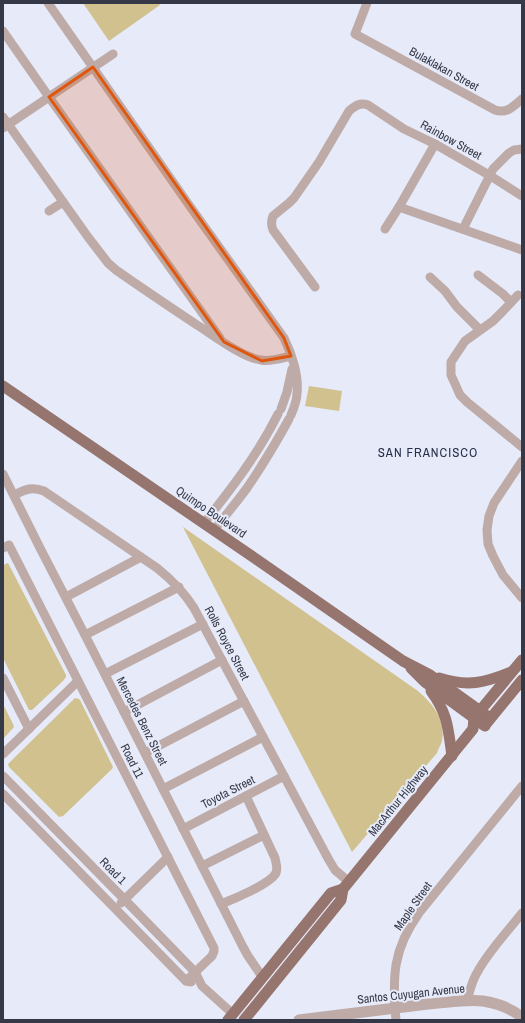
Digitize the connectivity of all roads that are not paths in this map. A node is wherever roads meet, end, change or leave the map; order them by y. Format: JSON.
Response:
{"nodes":[{"id":1,"x":48,"y":3,"type":"edge"},
{"id":2,"x":367,"y":3,"type":"edge"},
{"id":3,"x":3,"y":31,"type":"edge"},
{"id":4,"x":113,"y":54,"type":"dead end"},
{"id":5,"x":93,"y":67,"type":"junction"},
{"id":6,"x":49,"y":97,"type":"junction"},
{"id":7,"x":522,"y":99,"type":"edge"},
{"id":8,"x":5,"y":123,"type":"edge"},
{"id":9,"x":435,"y":144,"type":"junction"},
{"id":10,"x":522,"y":149,"type":"edge"},
{"id":11,"x":489,"y":175,"type":"junction"},
{"id":12,"x":522,"y":196,"type":"edge"},
{"id":13,"x":63,"y":202,"type":"junction"},
{"id":14,"x":399,"y":207,"type":"junction"},
{"id":15,"x":49,"y":211,"type":"dead end"},
{"id":16,"x":385,"y":229,"type":"dead end"},
{"id":17,"x":463,"y":229,"type":"junction"},
{"id":18,"x":522,"y":250,"type":"edge"},
{"id":19,"x":478,"y":275,"type":"dead end"},
{"id":20,"x":430,"y":277,"type":"dead end"},
{"id":21,"x":315,"y":287,"type":"dead end"},
{"id":22,"x":518,"y":295,"type":"dead end"},
{"id":23,"x":511,"y":302,"type":"junction"},
{"id":24,"x":480,"y":330,"type":"junction"},
{"id":25,"x":224,"y":342,"type":"junction"},
{"id":26,"x":292,"y":360,"type":"junction"},
{"id":27,"x":3,"y":386,"type":"edge"},
{"id":28,"x":273,"y":425,"type":"junction"},
{"id":29,"x":283,"y":430,"type":"junction"},
{"id":30,"x":522,"y":447,"type":"edge"},
{"id":31,"x":522,"y":461,"type":"edge"},
{"id":32,"x":3,"y":474,"type":"edge"},
{"id":33,"x":14,"y":495,"type":"junction"},
{"id":34,"x":204,"y":523,"type":"junction"},
{"id":35,"x":214,"y":530,"type":"junction"},
{"id":36,"x":6,"y":547,"type":"edge"},
{"id":37,"x":141,"y":557,"type":"junction"},
{"id":38,"x":178,"y":587,"type":"junction"},
{"id":39,"x":66,"y":598,"type":"junction"},
{"id":40,"x":522,"y":598,"type":"edge"},
{"id":41,"x":203,"y":624,"type":"junction"},
{"id":42,"x":85,"y":635,"type":"junction"},
{"id":43,"x":222,"y":660,"type":"junction"},
{"id":44,"x":522,"y":660,"type":"edge"},
{"id":45,"x":512,"y":672,"type":"junction"},
{"id":46,"x":105,"y":674,"type":"junction"},
{"id":47,"x":3,"y":678,"type":"edge"},
{"id":48,"x":427,"y":679,"type":"junction"},
{"id":49,"x":522,"y":680,"type":"edge"},
{"id":50,"x":78,"y":682,"type":"junction"},
{"id":51,"x":244,"y":701,"type":"junction"},
{"id":52,"x":124,"y":712,"type":"junction"},
{"id":53,"x":476,"y":720,"type":"junction"},
{"id":54,"x":488,"y":722,"type":"junction"},
{"id":55,"x":29,"y":729,"type":"junction"},
{"id":56,"x":264,"y":737,"type":"junction"},
{"id":57,"x":145,"y":753,"type":"junction"},
{"id":58,"x":3,"y":754,"type":"edge"},
{"id":59,"x":452,"y":756,"type":"junction"},
{"id":60,"x":3,"y":776,"type":"edge"},
{"id":61,"x":284,"y":776,"type":"junction"},
{"id":62,"x":522,"y":786,"type":"edge"},
{"id":63,"x":163,"y":789,"type":"junction"},
{"id":64,"x":3,"y":794,"type":"edge"},
{"id":65,"x":246,"y":796,"type":"junction"},
{"id":66,"x":28,"y":801,"type":"junction"},
{"id":67,"x":18,"y":810,"type":"junction"},
{"id":68,"x":183,"y":828,"type":"junction"},
{"id":69,"x":264,"y":835,"type":"junction"},
{"id":70,"x":168,"y":858,"type":"junction"},
{"id":71,"x":202,"y":866,"type":"junction"},
{"id":72,"x":346,"y":886,"type":"junction"},
{"id":73,"x":125,"y":900,"type":"junction"},
{"id":74,"x":221,"y":904,"type":"junction"},
{"id":75,"x":116,"y":909,"type":"junction"},
{"id":76,"x":522,"y":913,"type":"edge"},
{"id":77,"x":153,"y":928,"type":"junction"},
{"id":78,"x":144,"y":937,"type":"junction"},
{"id":79,"x":195,"y":972,"type":"junction"},
{"id":80,"x":263,"y":978,"type":"junction"},
{"id":81,"x":186,"y":981,"type":"junction"},
{"id":82,"x":202,"y":986,"type":"junction"},
{"id":83,"x":467,"y":1000,"type":"junction"},
{"id":84,"x":395,"y":1008,"type":"junction"},
{"id":85,"x":522,"y":1017,"type":"edge"},
{"id":86,"x":237,"y":1018,"type":"edge"},
{"id":87,"x":299,"y":1020,"type":"edge"},
{"id":88,"x":396,"y":1020,"type":"edge"}],
"edges":[{"from":1,"to":5,"type":"street"},
{"from":2,"to":7,"type":"street","name":"Bulaklakan Street"},
{"from":3,"to":6,"type":"street"},
{"from":4,"to":5,"type":"street"},
{"from":5,"to":6,"type":"street"},
{"from":5,"to":26,"type":"street"},
{"from":6,"to":8,"type":"street"},
{"from":6,"to":25,"type":"street"},
{"from":8,"to":13,"type":"street"},
{"from":9,"to":11,"type":"street","name":"Rainbow Street"},
{"from":9,"to":14,"type":"street"},
{"from":9,"to":21,"type":"street","name":"Rainbow Street"},
{"from":10,"to":11,"type":"street"},
{"from":11,"to":12,"type":"street","name":"Rainbow Street"},
{"from":11,"to":17,"type":"street"},
{"from":13,"to":15,"type":"street"},
{"from":13,"to":25,"type":"street"},
{"from":14,"to":16,"type":"street"},
{"from":14,"to":17,"type":"street"},
{"from":17,"to":18,"type":"street"},
{"from":19,"to":23,"type":"street"},
{"from":20,"to":24,"type":"street"},
{"from":22,"to":23,"type":"street"},
{"from":23,"to":24,"type":"street"},
{"from":24,"to":30,"type":"street"},
{"from":25,"to":26,"type":"street"},
{"from":26,"to":28,"type":"street"},
{"from":26,"to":29,"type":"street"},
{"from":27,"to":34,"type":"main road","name":"Quimpo Boulevard"},
{"from":28,"to":29,"type":"street"},
{"from":28,"to":34,"type":"street"},
{"from":29,"to":35,"type":"street"},
{"from":31,"to":40,"type":"street"},
{"from":32,"to":33,"type":"street","name":"Mercedes Benz Street"},
{"from":33,"to":37,"type":"street","name":"Rolls Royce Street"},
{"from":33,"to":39,"type":"street","name":"Mercedes Benz Street"},
{"from":34,"to":35,"type":"main road","name":"Quimpo Boulevard"},
{"from":35,"to":48,"type":"main road","name":"Quimpo Boulevard"},
{"from":36,"to":50,"type":"street","name":"Road 11"},
{"from":37,"to":38,"type":"street","name":"Rolls Royce Street"},
{"from":37,"to":39,"type":"street"},
{"from":38,"to":41,"type":"street","name":"Rolls Royce Street"},
{"from":38,"to":42,"type":"street"},
{"from":39,"to":42,"type":"street","name":"Mercedes Benz Street"},
{"from":41,"to":43,"type":"street","name":"Rolls Royce Street"},
{"from":41,"to":46,"type":"street"},
{"from":42,"to":46,"type":"street","name":"Mercedes Benz Street"},
{"from":43,"to":51,"type":"street","name":"Rolls Royce Street"},
{"from":43,"to":52,"type":"street"},
{"from":44,"to":45,"type":"main road","name":"MacArthur Highway"},
{"from":45,"to":48,"type":"main road"},
{"from":45,"to":53,"type":"main road","name":"MacArthur Highway"},
{"from":46,"to":52,"type":"street","name":"Mercedes Benz Street"},
{"from":47,"to":55,"type":"street"},
{"from":48,"to":53,"type":"main road","name":"Quimpo Boulevard"},
{"from":48,"to":59,"type":"main road"},
{"from":49,"to":54,"type":"main road"},
{"from":50,"to":55,"type":"street"},
{"from":50,"to":70,"type":"street","name":"Road 11"},
{"from":51,"to":56,"type":"street","name":"Rolls Royce Street"},
{"from":51,"to":57,"type":"street"},
{"from":52,"to":57,"type":"street","name":"Mercedes Benz Street"},
{"from":53,"to":54,"type":"main road","name":"Quimpo Boulevard"},
{"from":53,"to":54,"type":"main road"},
{"from":53,"to":59,"type":"main road","name":"MacArthur Highway"},
{"from":55,"to":58,"type":"street"},
{"from":56,"to":61,"type":"street","name":"Rolls Royce Street"},
{"from":56,"to":63,"type":"street"},
{"from":57,"to":63,"type":"street","name":"Mercedes Benz Street"},
{"from":59,"to":72,"type":"main road","name":"MacArthur Highway"},
{"from":60,"to":66,"type":"street","name":"Road 1"},
{"from":61,"to":65,"type":"street","name":"Toyota Street"},
{"from":61,"to":72,"type":"street","name":"Rolls Royce Street"},
{"from":62,"to":84,"type":"street","name":"Maple Street"},
{"from":63,"to":68,"type":"street","name":"Mercedes Benz Street"},
{"from":64,"to":67,"type":"street","name":"Road 1"},
{"from":65,"to":68,"type":"street","name":"Toyota Street"},
{"from":65,"to":69,"type":"street"},
{"from":66,"to":67,"type":"street"},
{"from":66,"to":73,"type":"street","name":"Road 1"},
{"from":67,"to":75,"type":"street","name":"Road 1"},
{"from":68,"to":71,"type":"street","name":"Mercedes Benz Street"},
{"from":69,"to":71,"type":"street"},
{"from":69,"to":74,"type":"street"},
{"from":70,"to":73,"type":"street"},
{"from":70,"to":79,"type":"street","name":"Road 11"},
{"from":71,"to":74,"type":"street","name":"Mercedes Benz Street"},
{"from":72,"to":80,"type":"main road","name":"MacArthur Highway"},
{"from":72,"to":86,"type":"main road","name":"MacArthur Highway"},
{"from":73,"to":75,"type":"street"},
{"from":73,"to":77,"type":"street","name":"Road 1"},
{"from":74,"to":80,"type":"street","name":"Mercedes Benz Street"},
{"from":75,"to":78,"type":"street","name":"Road 1"},
{"from":76,"to":83,"type":"street"},
{"from":77,"to":78,"type":"street"},
{"from":77,"to":79,"type":"street","name":"Road 1"},
{"from":78,"to":81,"type":"street","name":"Road 1"},
{"from":79,"to":81,"type":"street","name":"Road 11"},
{"from":79,"to":82,"type":"street","name":"Road 1"},
{"from":80,"to":86,"type":"main road","name":"MacArthur Highway"},
{"from":81,"to":82,"type":"street","name":"Road 1"},
{"from":82,"to":86,"type":"street","name":"Road 1"},
{"from":83,"to":84,"type":"street","name":"Santos Cuyugan Avenue"},
{"from":83,"to":85,"type":"street","name":"Santos Cuyugan Avenue"},
{"from":84,"to":87,"type":"street","name":"Santos Cuyugan Avenue"},
{"from":84,"to":88,"type":"street","name":"Maple Street"}]}
